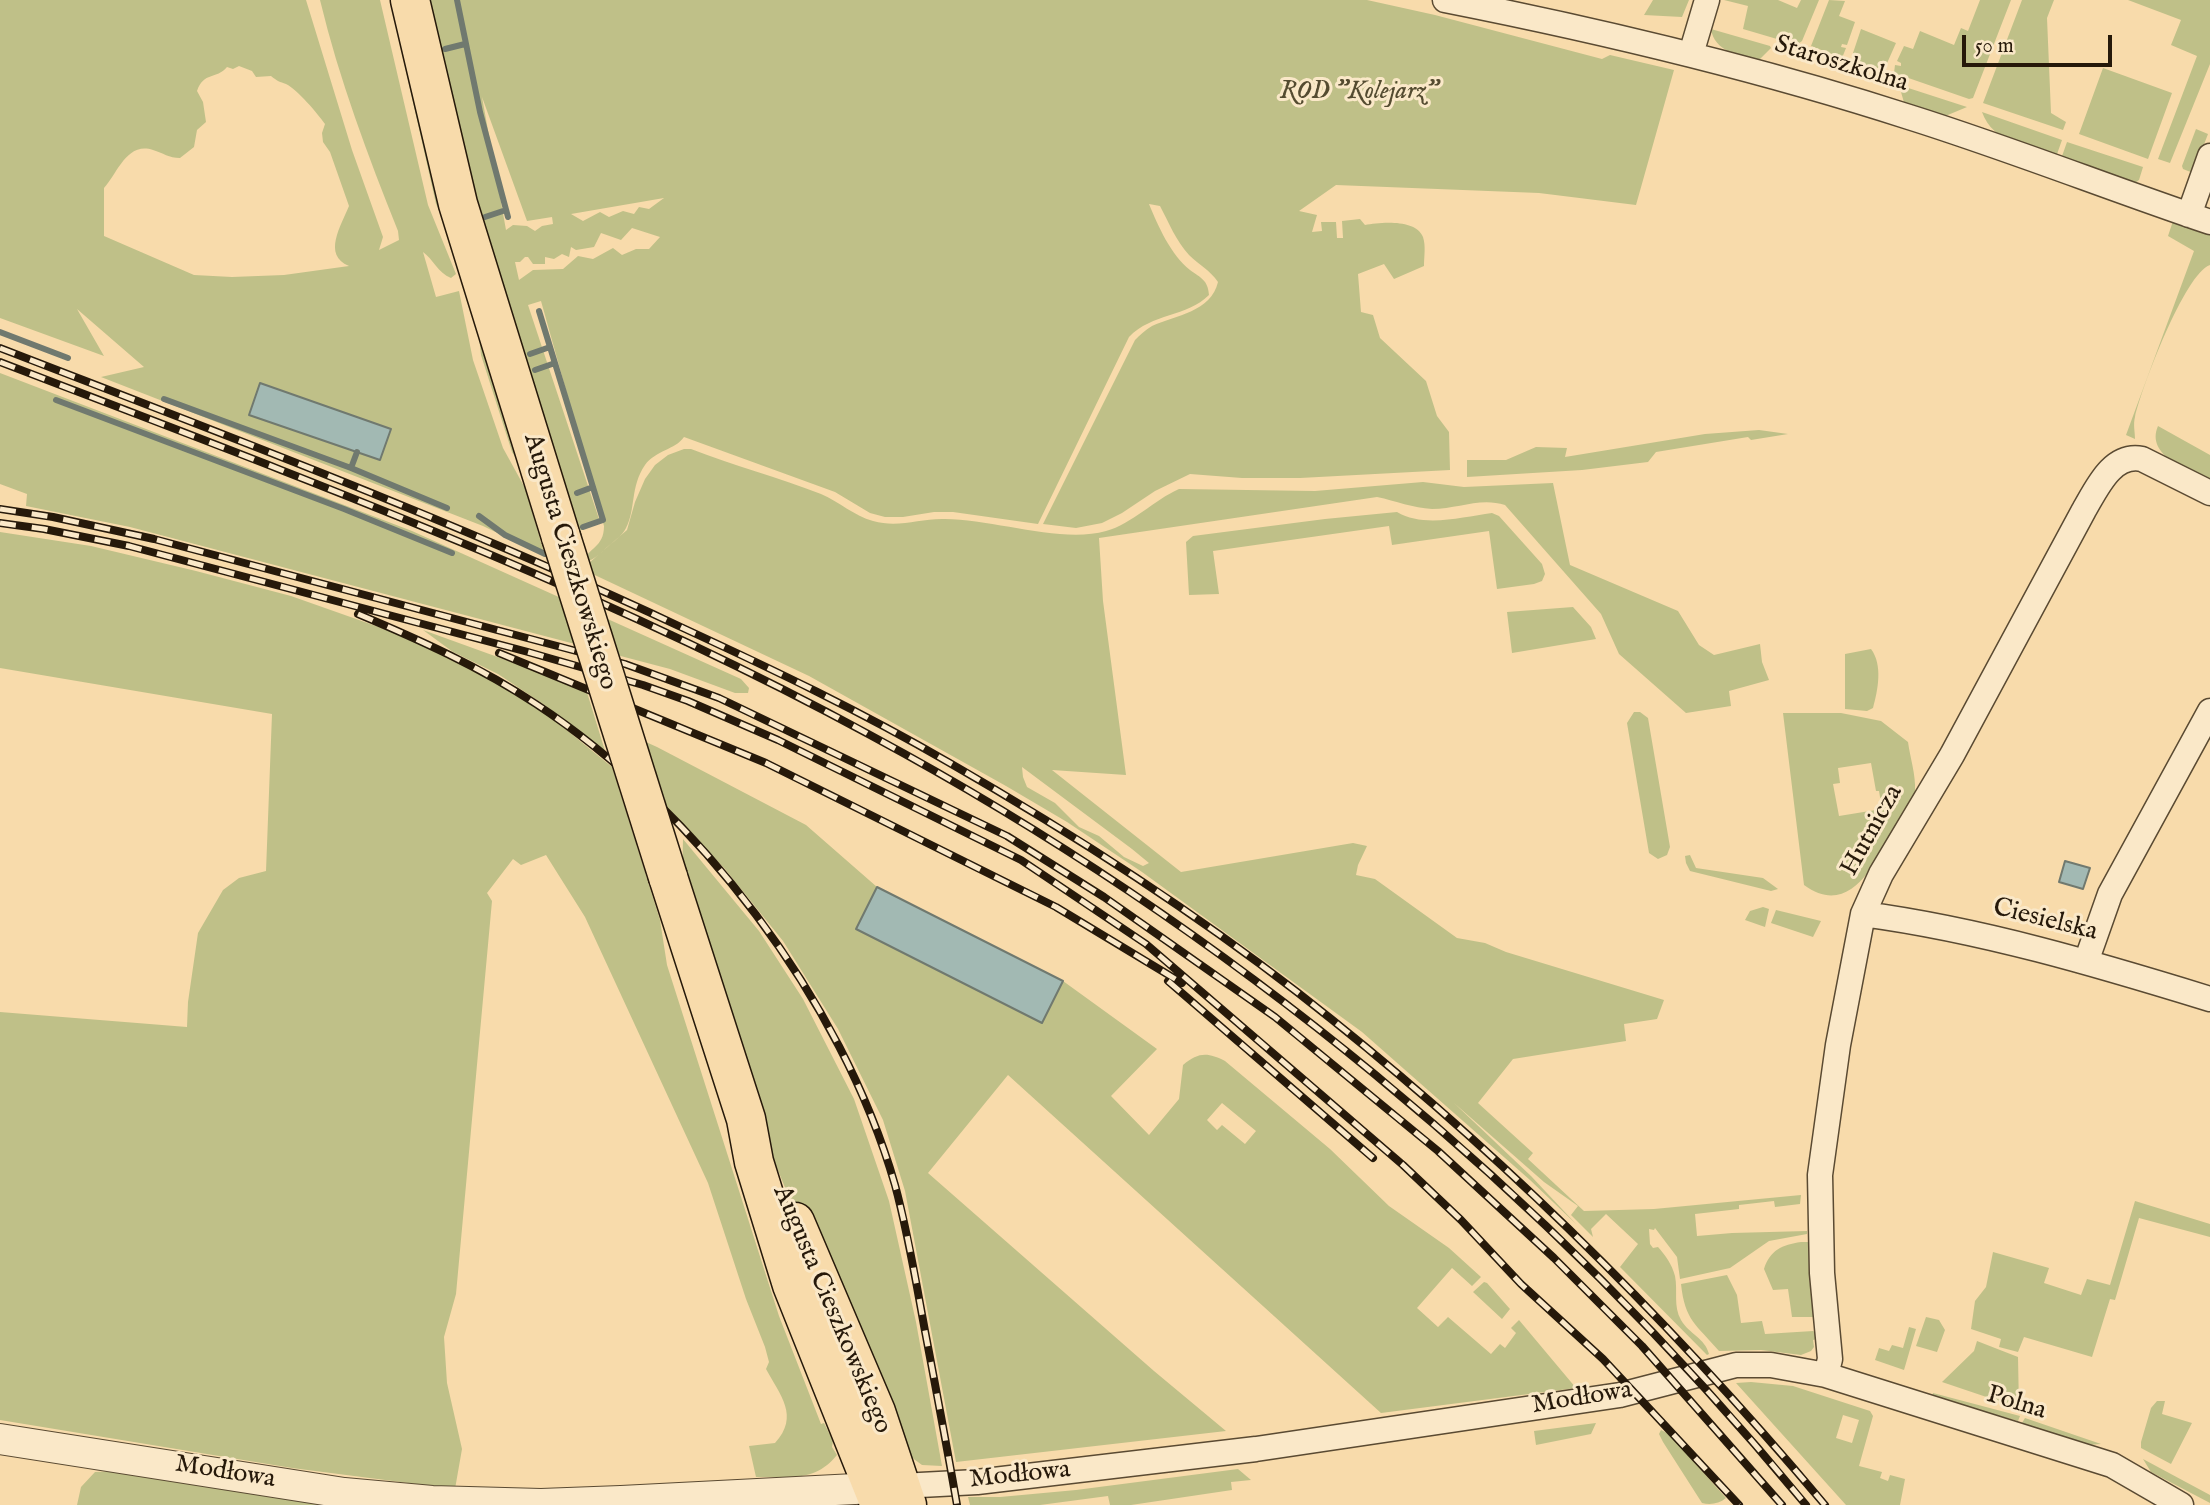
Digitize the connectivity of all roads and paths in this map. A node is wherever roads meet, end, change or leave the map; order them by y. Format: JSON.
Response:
{"nodes":[{"id":1,"x":410,"y":0,"type":"edge"},
{"id":2,"x":1446,"y":0,"type":"edge"},
{"id":3,"x":1707,"y":0,"type":"edge"},
{"id":4,"x":1691,"y":54,"type":"junction"},
{"id":5,"x":2210,"y":156,"type":"edge"},
{"id":6,"x":2199,"y":219,"type":"edge"},
{"id":7,"x":2210,"y":493,"type":"edge"},
{"id":8,"x":2210,"y":711,"type":"edge"},
{"id":9,"x":1863,"y":914,"type":"junction"},
{"id":10,"x":2086,"y":962,"type":"junction"},
{"id":11,"x":2210,"y":999,"type":"edge"},
{"id":12,"x":1826,"y":1375,"type":"junction"},
{"id":13,"x":0,"y":1439,"type":"edge"},
{"id":14,"x":890,"y":1496,"type":"edge"},
{"id":15,"x":2180,"y":1505,"type":"edge"}],
"edges":[{"from":1,"to":14,"type":"main road","name":"Augusta Cieszkowskiego","bridge":true},
{"from":2,"to":4,"type":"street","name":"Staroszkolna"},
{"from":3,"to":4,"type":"street"},
{"from":4,"to":6,"type":"street","name":"Staroszkolna"},
{"from":5,"to":6,"type":"street"},
{"from":7,"to":9,"type":"street","name":"Hutnicza"},
{"from":8,"to":10,"type":"street"},
{"from":9,"to":10,"type":"street","name":"Ciesielska"},
{"from":9,"to":12,"type":"street","name":"Hutnicza"},
{"from":10,"to":11,"type":"street","name":"Ciesielska"},
{"from":12,"to":14,"type":"street","name":"Modłowa"},
{"from":12,"to":15,"type":"street","name":"Polna"},
{"from":13,"to":14,"type":"street","name":"Modłowa"}]}
